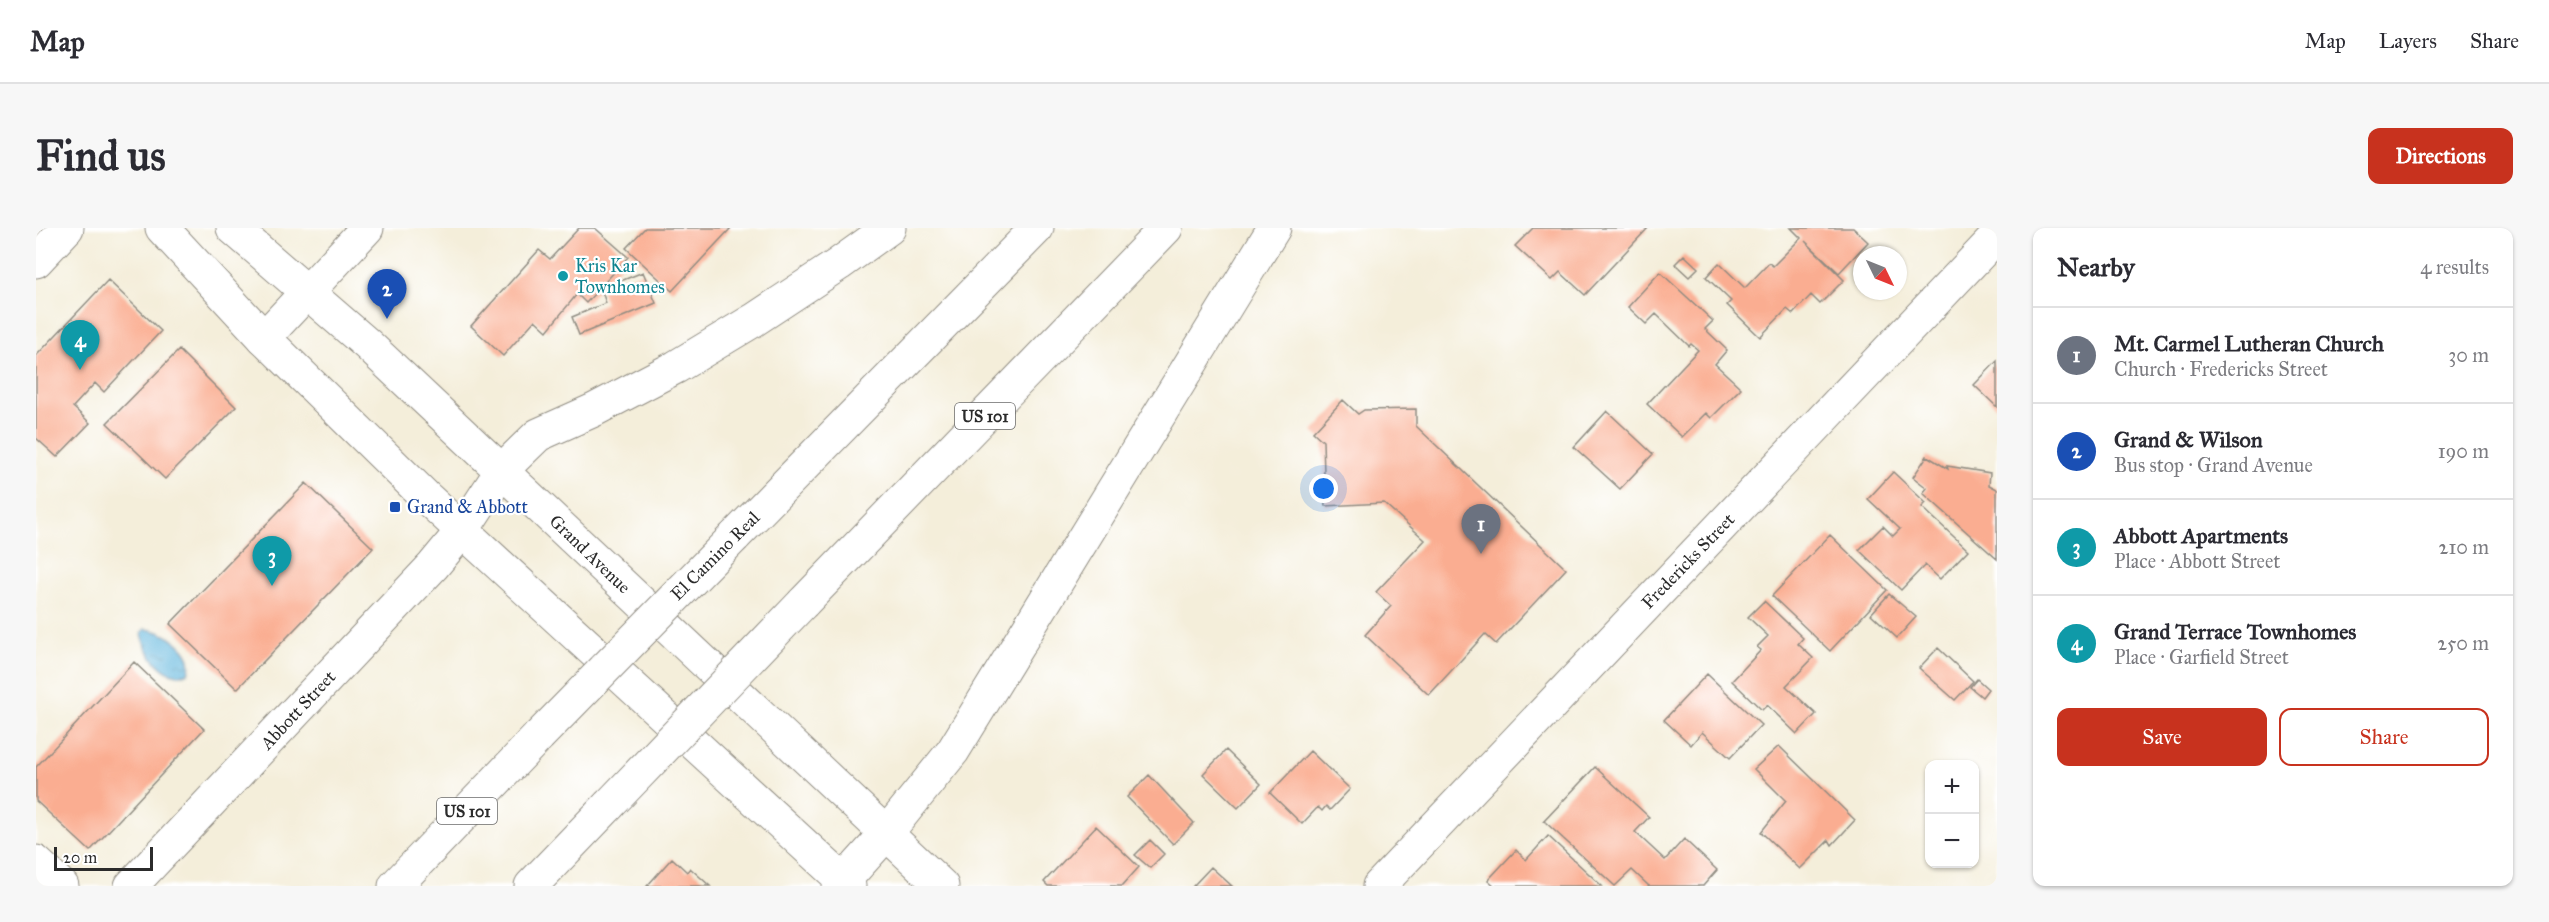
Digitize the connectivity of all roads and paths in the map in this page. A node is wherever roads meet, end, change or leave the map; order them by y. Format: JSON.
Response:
{"nodes":[{"id":1,"x":67,"y":228,"type":"edge"},
{"id":2,"x":162,"y":228,"type":"edge"},
{"id":3,"x":233,"y":228,"type":"edge"},
{"id":4,"x":367,"y":228,"type":"edge"},
{"id":5,"x":889,"y":228,"type":"edge"},
{"id":6,"x":1037,"y":228,"type":"edge"},
{"id":7,"x":1166,"y":228,"type":"edge"},
{"id":8,"x":1274,"y":228,"type":"edge"},
{"id":9,"x":1997,"y":236,"type":"edge"},
{"id":10,"x":36,"y":261,"type":"edge"},
{"id":11,"x":308,"y":291,"type":"junction"},
{"id":12,"x":264,"y":338,"type":"junction"},
{"id":13,"x":502,"y":471,"type":"junction"},
{"id":14,"x":462,"y":531,"type":"junction"},
{"id":15,"x":885,"y":835,"type":"junction"},
{"id":16,"x":36,"y":862,"type":"edge"},
{"id":17,"x":844,"y":884,"type":"edge"},
{"id":18,"x":62,"y":886,"type":"edge"},
{"id":19,"x":131,"y":886,"type":"edge"},
{"id":20,"x":395,"y":886,"type":"edge"},
{"id":21,"x":531,"y":886,"type":"edge"},
{"id":22,"x":942,"y":886,"type":"edge"},
{"id":23,"x":1379,"y":886,"type":"edge"}],
"edges":[{"from":1,"to":10,"type":"main road"},
{"from":2,"to":12,"type":"main road"},
{"from":3,"to":11,"type":"main road","name":"Grand Avenue"},
{"from":4,"to":11,"type":"main road"},
{"from":5,"to":13,"type":"main road","name":"Abbott Street"},
{"from":6,"to":20,"type":"main road","name":"El Camino Real","number":"US 101","bridge":true},
{"from":7,"to":21,"type":"main road","number":"US 101","bridge":true},
{"from":8,"to":15,"type":"main road"},
{"from":9,"to":23,"type":"main road","name":"Fredericks Street"},
{"from":11,"to":12,"type":"main road"},
{"from":11,"to":13,"type":"main road","name":"Grand Avenue"},
{"from":12,"to":14,"type":"main road"},
{"from":13,"to":14,"type":"main road","name":"Abbott Street"},
{"from":13,"to":15,"type":"main road","name":"Grand Avenue"},
{"from":14,"to":17,"type":"main road"},
{"from":14,"to":19,"type":"main road","name":"Abbott Street"},
{"from":15,"to":17,"type":"main road"},
{"from":15,"to":22,"type":"main road","name":"Grand Avenue"},
{"from":16,"to":18,"type":"main road"}]}
